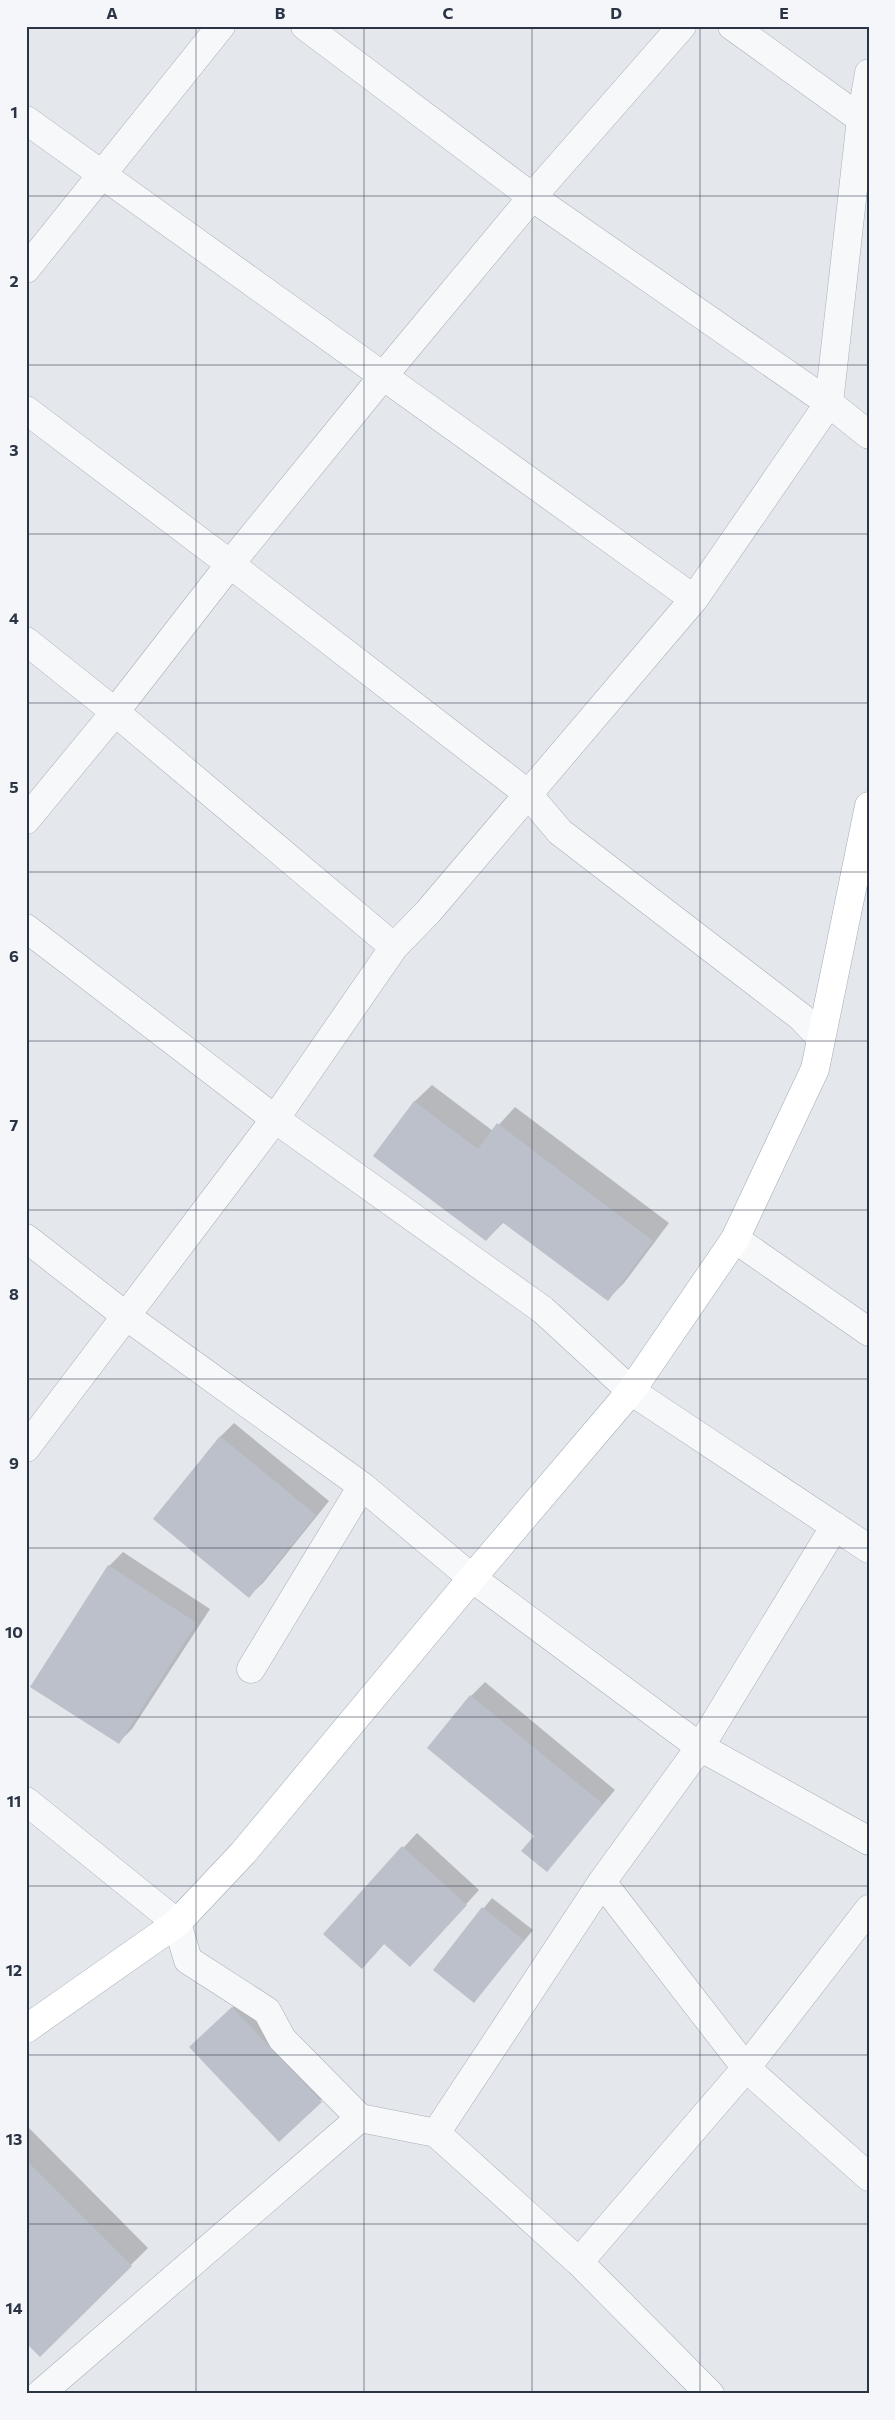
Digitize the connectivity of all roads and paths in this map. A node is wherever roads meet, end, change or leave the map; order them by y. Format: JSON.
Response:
{"nodes":[{"id":1,"x":220,"y":26,"type":"edge"},
{"id":2,"x":304,"y":26,"type":"edge"},
{"id":3,"x":682,"y":26,"type":"edge"},
{"id":4,"x":732,"y":26,"type":"edge"},
{"id":5,"x":869,"y":73,"type":"edge"},
{"id":6,"x":861,"y":119,"type":"junction"},
{"id":7,"x":26,"y":120,"type":"edge"},
{"id":8,"x":102,"y":176,"type":"junction"},
{"id":9,"x":532,"y":197,"type":"junction"},
{"id":10,"x":26,"y":269,"type":"edge"},
{"id":11,"x":384,"y":375,"type":"junction"},
{"id":12,"x":829,"y":403,"type":"junction"},
{"id":13,"x":26,"y":410,"type":"edge"},
{"id":14,"x":869,"y":435,"type":"edge"},
{"id":15,"x":230,"y":564,"type":"junction"},
{"id":16,"x":694,"y":599,"type":"junction"},
{"id":17,"x":26,"y":641,"type":"edge"},
{"id":18,"x":115,"y":712,"type":"junction"},
{"id":19,"x":527,"y":794,"type":"junction"},
{"id":20,"x":869,"y":806,"type":"edge"},
{"id":21,"x":26,"y":820,"type":"edge"},
{"id":22,"x":26,"y":928,"type":"edge"},
{"id":23,"x":394,"y":947,"type":"junction"},
{"id":24,"x":821,"y":1038,"type":"junction"},
{"id":25,"x":275,"y":1118,"type":"junction"},
{"id":26,"x":26,"y":1238,"type":"edge"},
{"id":27,"x":735,"y":1239,"type":"junction"},
{"id":28,"x":126,"y":1316,"type":"junction"},
{"id":29,"x":869,"y":1332,"type":"edge"},
{"id":30,"x":631,"y":1391,"type":"junction"},
{"id":31,"x":26,"y":1448,"type":"edge"},
{"id":32,"x":362,"y":1486,"type":"junction"},
{"id":33,"x":835,"y":1526,"type":"junction"},
{"id":34,"x":869,"y":1549,"type":"edge"},
{"id":35,"x":472,"y":1578,"type":"junction"},
{"id":36,"x":251,"y":1669,"type":"dead end"},
{"id":37,"x":700,"y":1747,"type":"junction"},
{"id":38,"x":26,"y":1801,"type":"edge"},
{"id":39,"x":869,"y":1841,"type":"edge"},
{"id":40,"x":602,"y":1882,"type":"junction"},
{"id":41,"x":869,"y":1909,"type":"edge"},
{"id":42,"x":178,"y":1924,"type":"junction"},
{"id":43,"x":26,"y":2029,"type":"edge"},
{"id":44,"x":746,"y":2068,"type":"junction"},
{"id":45,"x":360,"y":2118,"type":"junction"},
{"id":46,"x":436,"y":2133,"type":"junction"},
{"id":47,"x":869,"y":2177,"type":"edge"},
{"id":48,"x":579,"y":2262,"type":"junction"},
{"id":49,"x":37,"y":2390,"type":"edge"},
{"id":50,"x":710,"y":2394,"type":"edge"}],
"edges":[{"from":1,"to":8,"type":"street"},
{"from":2,"to":9,"type":"street"},
{"from":3,"to":9,"type":"street"},
{"from":4,"to":6,"type":"street"},
{"from":5,"to":6,"type":"street"},
{"from":6,"to":12,"type":"street"},
{"from":7,"to":8,"type":"street"},
{"from":8,"to":10,"type":"street"},
{"from":8,"to":11,"type":"street"},
{"from":9,"to":11,"type":"street"},
{"from":9,"to":12,"type":"street"},
{"from":11,"to":15,"type":"street"},
{"from":11,"to":16,"type":"street"},
{"from":12,"to":14,"type":"street"},
{"from":12,"to":16,"type":"street"},
{"from":13,"to":15,"type":"street"},
{"from":15,"to":18,"type":"street"},
{"from":15,"to":19,"type":"street"},
{"from":16,"to":19,"type":"street"},
{"from":17,"to":18,"type":"street"},
{"from":18,"to":21,"type":"street"},
{"from":18,"to":23,"type":"street"},
{"from":19,"to":23,"type":"street"},
{"from":19,"to":24,"type":"street"},
{"from":20,"to":24,"type":"main road"},
{"from":22,"to":25,"type":"street"},
{"from":23,"to":25,"type":"street"},
{"from":24,"to":27,"type":"main road"},
{"from":25,"to":28,"type":"street"},
{"from":25,"to":30,"type":"street"},
{"from":26,"to":28,"type":"street"},
{"from":27,"to":29,"type":"street"},
{"from":27,"to":30,"type":"main road"},
{"from":28,"to":31,"type":"street"},
{"from":28,"to":32,"type":"street"},
{"from":30,"to":33,"type":"street"},
{"from":30,"to":35,"type":"main road"},
{"from":32,"to":35,"type":"street"},
{"from":32,"to":36,"type":"street"},
{"from":33,"to":34,"type":"street"},
{"from":33,"to":37,"type":"street"},
{"from":35,"to":37,"type":"street"},
{"from":35,"to":42,"type":"main road"},
{"from":37,"to":39,"type":"street"},
{"from":37,"to":40,"type":"street"},
{"from":38,"to":42,"type":"street"},
{"from":40,"to":44,"type":"street"},
{"from":40,"to":46,"type":"street"},
{"from":41,"to":44,"type":"street"},
{"from":42,"to":43,"type":"main road"},
{"from":42,"to":45,"type":"street"},
{"from":44,"to":47,"type":"street"},
{"from":44,"to":48,"type":"street"},
{"from":45,"to":46,"type":"street"},
{"from":45,"to":49,"type":"street"},
{"from":46,"to":48,"type":"street"},
{"from":48,"to":50,"type":"street"}]}
